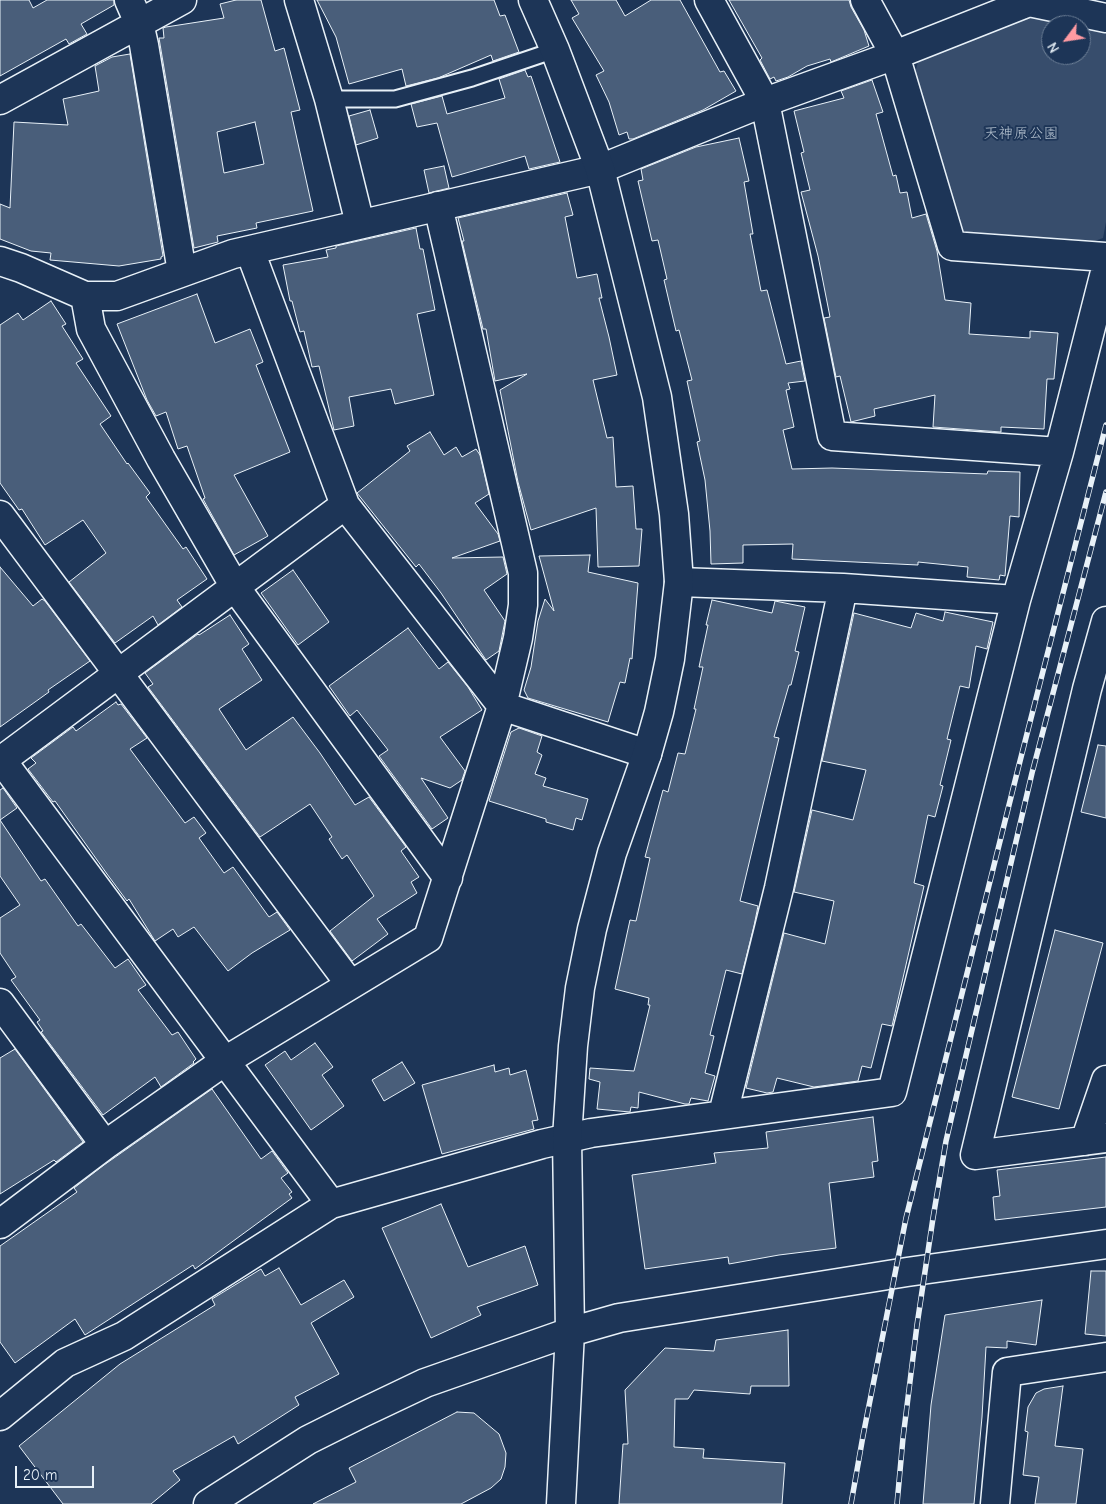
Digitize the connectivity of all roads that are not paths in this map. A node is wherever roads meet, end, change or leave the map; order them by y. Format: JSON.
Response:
{"nodes":[{"id":1,"x":182,"y":0,"type":"edge"},
{"id":2,"x":299,"y":0,"type":"edge"},
{"id":3,"x":533,"y":0,"type":"edge"},
{"id":4,"x":709,"y":0,"type":"edge"},
{"id":5,"x":865,"y":0,"type":"edge"},
{"id":6,"x":1029,"y":1,"type":"edge"},
{"id":7,"x":134,"y":11,"type":"edge"},
{"id":8,"x":1106,"y":18,"type":"edge"},
{"id":9,"x":555,"y":50,"type":"junction"},
{"id":10,"x":895,"y":55,"type":"junction"},
{"id":11,"x":329,"y":99,"type":"junction"},
{"id":12,"x":0,"y":100,"type":"edge"},
{"id":13,"x":765,"y":102,"type":"junction"},
{"id":14,"x":600,"y":169,"type":"junction"},
{"id":15,"x":438,"y":206,"type":"junction"},
{"id":16,"x":360,"y":224,"type":"junction"},
{"id":17,"x":250,"y":252,"type":"junction"},
{"id":18,"x":1106,"y":257,"type":"edge"},
{"id":19,"x":0,"y":261,"type":"edge"},
{"id":20,"x":1106,"y":268,"type":"edge"},
{"id":21,"x":182,"y":272,"type":"junction"},
{"id":22,"x":85,"y":296,"type":"junction"},
{"id":23,"x":1059,"y":452,"type":"junction"},
{"id":24,"x":345,"y":505,"type":"junction"},
{"id":25,"x":0,"y":515,"type":"edge"},
{"id":26,"x":679,"y":582,"type":"junction"},
{"id":27,"x":235,"y":587,"type":"junction"},
{"id":28,"x":842,"y":588,"type":"junction"},
{"id":29,"x":1016,"y":600,"type":"junction"},
{"id":30,"x":1106,"y":621,"type":"edge"},
{"id":31,"x":118,"y":674,"type":"junction"},
{"id":32,"x":1096,"y":690,"type":"edge"},
{"id":33,"x":502,"y":706,"type":"junction"},
{"id":34,"x":647,"y":754,"type":"junction"},
{"id":35,"x":1,"y":759,"type":"edge"},
{"id":36,"x":448,"y":878,"type":"junction"},
{"id":37,"x":350,"y":984,"type":"junction"},
{"id":38,"x":0,"y":1003,"type":"edge"},
{"id":39,"x":225,"y":1061,"type":"junction"},
{"id":40,"x":1106,"y":1080,"type":"edge"},
{"id":41,"x":724,"y":1114,"type":"junction"},
{"id":42,"x":567,"y":1138,"type":"junction"},
{"id":43,"x":1095,"y":1140,"type":"edge"},
{"id":44,"x":105,"y":1145,"type":"junction"},
{"id":45,"x":331,"y":1204,"type":"junction"},
{"id":46,"x":0,"y":1224,"type":"edge"},
{"id":47,"x":1106,"y":1244,"type":"edge"},
{"id":48,"x":570,"y":1332,"type":"junction"},
{"id":49,"x":1106,"y":1357,"type":"edge"},
{"id":50,"x":0,"y":1416,"type":"edge"},
{"id":51,"x":208,"y":1504,"type":"edge"},
{"id":52,"x":561,"y":1504,"type":"edge"},
{"id":53,"x":995,"y":1504,"type":"edge"}],
"edges":[{"from":1,"to":7,"type":"street"},
{"from":2,"to":11,"type":"street"},
{"from":3,"to":9,"type":"street"},
{"from":4,"to":13,"type":"street"},
{"from":5,"to":10,"type":"street"},
{"from":6,"to":8,"type":"street"},
{"from":6,"to":10,"type":"street"},
{"from":7,"to":12,"type":"street"},
{"from":7,"to":21,"type":"street"},
{"from":9,"to":11,"type":"lane"},
{"from":9,"to":14,"type":"street"},
{"from":10,"to":13,"type":"street"},
{"from":10,"to":18,"type":"street"},
{"from":11,"to":16,"type":"street"},
{"from":13,"to":14,"type":"street"},
{"from":13,"to":23,"type":"street"},
{"from":14,"to":15,"type":"street"},
{"from":14,"to":26,"type":"street"},
{"from":15,"to":16,"type":"street"},
{"from":15,"to":33,"type":"street"},
{"from":16,"to":17,"type":"street"},
{"from":17,"to":21,"type":"street"},
{"from":17,"to":24,"type":"street"},
{"from":19,"to":22,"type":"street"},
{"from":20,"to":23,"type":"street"},
{"from":21,"to":22,"type":"street"},
{"from":22,"to":27,"type":"street"},
{"from":23,"to":29,"type":"street"},
{"from":24,"to":27,"type":"street"},
{"from":24,"to":33,"type":"street"},
{"from":25,"to":31,"type":"street"},
{"from":26,"to":28,"type":"street"},
{"from":26,"to":34,"type":"street"},
{"from":27,"to":31,"type":"street"},
{"from":27,"to":36,"type":"street"},
{"from":28,"to":29,"type":"street"},
{"from":28,"to":41,"type":"street"},
{"from":29,"to":41,"type":"street"},
{"from":30,"to":32,"type":"street"},
{"from":31,"to":35,"type":"street"},
{"from":31,"to":37,"type":"street"},
{"from":32,"to":43,"type":"street"},
{"from":33,"to":34,"type":"street"},
{"from":33,"to":36,"type":"street"},
{"from":34,"to":42,"type":"street"},
{"from":35,"to":39,"type":"street"},
{"from":36,"to":37,"type":"street"},
{"from":37,"to":39,"type":"street"},
{"from":38,"to":44,"type":"street"},
{"from":39,"to":44,"type":"street"},
{"from":39,"to":45,"type":"street"},
{"from":40,"to":43,"type":"street"},
{"from":41,"to":42,"type":"street"},
{"from":42,"to":45,"type":"street"},
{"from":42,"to":48,"type":"street"},
{"from":44,"to":46,"type":"street"},
{"from":45,"to":50,"type":"street"},
{"from":47,"to":48,"type":"street"},
{"from":48,"to":51,"type":"street"},
{"from":48,"to":52,"type":"street"},
{"from":49,"to":53,"type":"street"}]}
